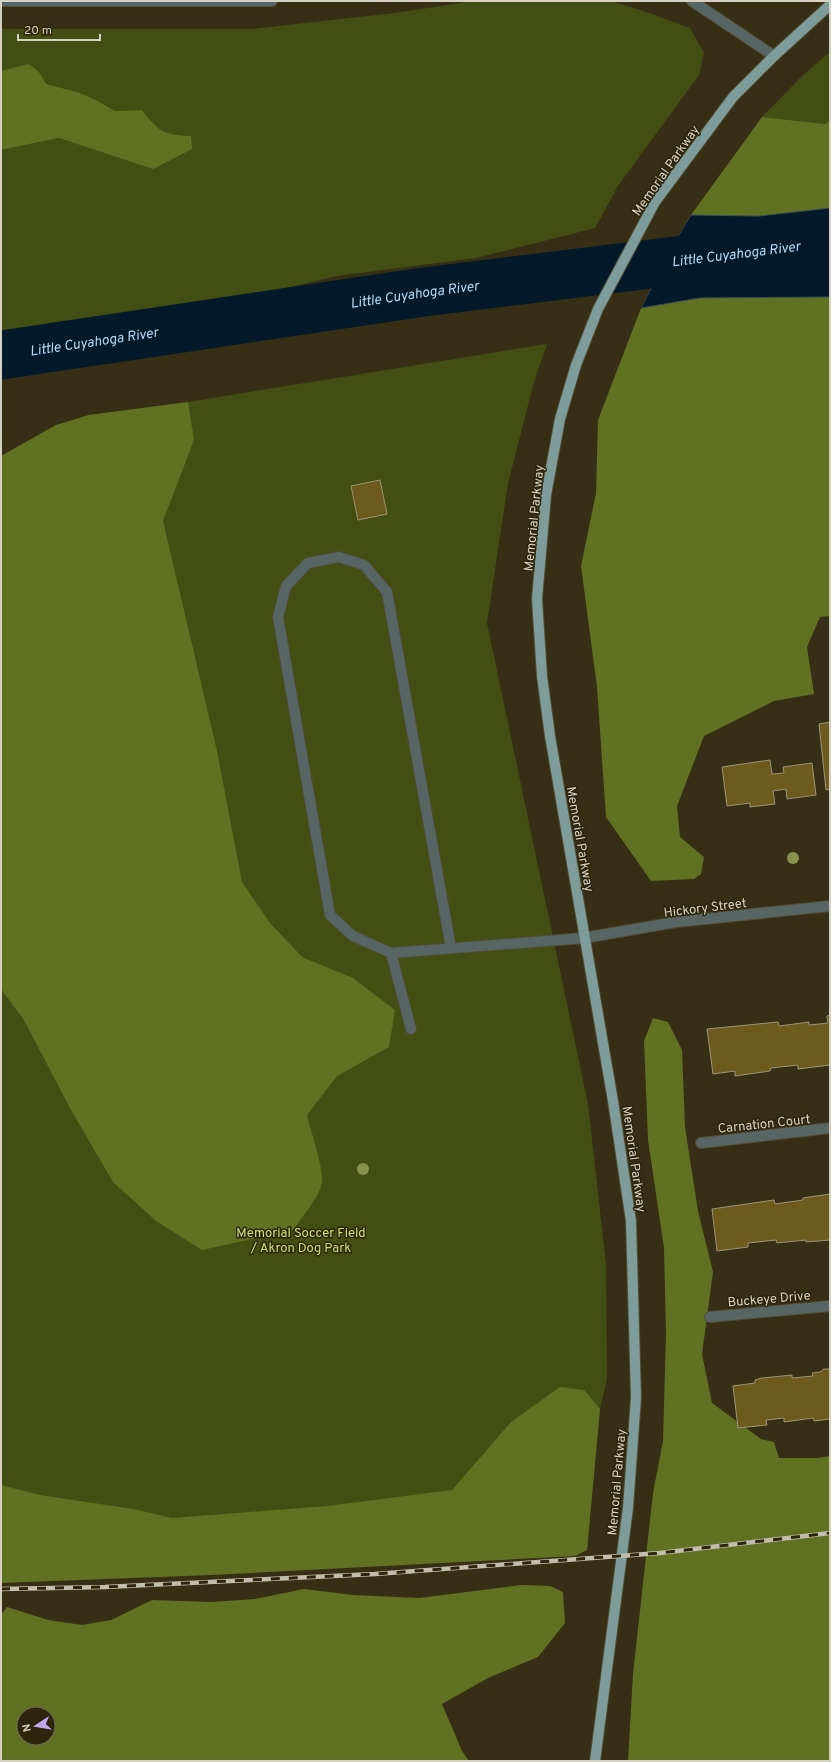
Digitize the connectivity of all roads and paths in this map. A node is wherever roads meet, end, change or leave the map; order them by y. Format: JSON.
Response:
{"nodes":[{"id":1,"x":1,"y":1,"type":"edge"},
{"id":2,"x":272,"y":1,"type":"edge"},
{"id":3,"x":692,"y":1,"type":"edge"},
{"id":4,"x":830,"y":6,"type":"edge"},
{"id":5,"x":774,"y":56,"type":"junction"},
{"id":6,"x":830,"y":906,"type":"edge"},
{"id":7,"x":584,"y":938,"type":"junction"},
{"id":8,"x":451,"y":948,"type":"junction"},
{"id":9,"x":391,"y":953,"type":"junction"},
{"id":10,"x":411,"y":1029,"type":"dead end"},
{"id":11,"x":830,"y":1128,"type":"edge"},
{"id":12,"x":701,"y":1143,"type":"dead end"},
{"id":13,"x":830,"y":1306,"type":"edge"},
{"id":14,"x":710,"y":1317,"type":"dead end"},
{"id":15,"x":594,"y":1761,"type":"edge"}],
"edges":[{"from":1,"to":2,"type":"street"},
{"from":3,"to":5,"type":"street"},
{"from":4,"to":5,"type":"main road","name":"Memorial Parkway"},
{"from":5,"to":7,"type":"main road","name":"Memorial Parkway"},
{"from":6,"to":7,"type":"street","name":"Hickory Street"},
{"from":7,"to":8,"type":"street","name":"Hickory Street"},
{"from":7,"to":15,"type":"main road","name":"Memorial Parkway"},
{"from":8,"to":9,"type":"street","name":"Hickory Street"},
{"from":8,"to":9,"type":"street"},
{"from":9,"to":10,"type":"street"},
{"from":11,"to":12,"type":"street","name":"Carnation Court"},
{"from":13,"to":14,"type":"street","name":"Buckeye Drive"}]}
